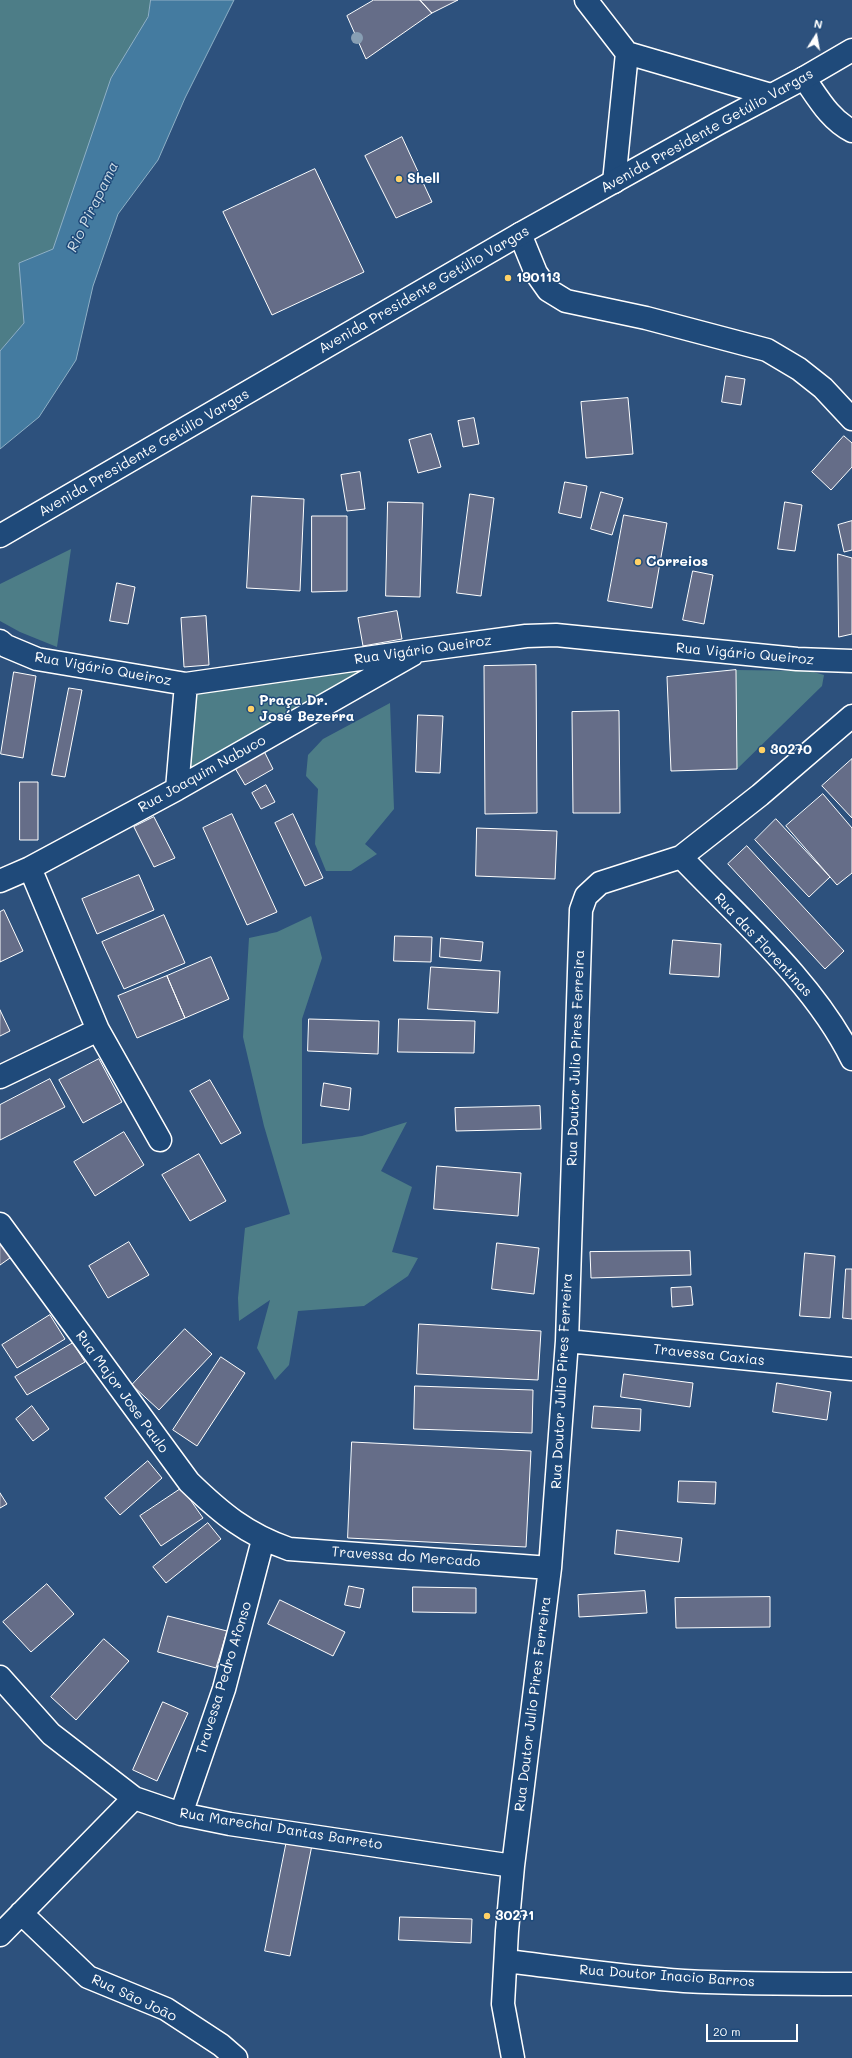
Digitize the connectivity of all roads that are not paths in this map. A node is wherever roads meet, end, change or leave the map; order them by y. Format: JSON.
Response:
{"nodes":[{"id":1,"x":586,"y":0,"type":"edge"},
{"id":2,"x":852,"y":50,"type":"edge"},
{"id":3,"x":627,"y":53,"type":"junction"},
{"id":4,"x":804,"y":78,"type":"junction"},
{"id":5,"x":771,"y":95,"type":"junction"},
{"id":6,"x":852,"y":131,"type":"edge"},
{"id":7,"x":614,"y":182,"type":"junction"},
{"id":8,"x":520,"y":234,"type":"junction"},
{"id":9,"x":852,"y":419,"type":"edge"},
{"id":10,"x":0,"y":536,"type":"edge"},
{"id":11,"x":0,"y":642,"type":"edge"},
{"id":12,"x":422,"y":650,"type":"junction"},
{"id":13,"x":852,"y":661,"type":"edge"},
{"id":14,"x":186,"y":684,"type":"junction"},
{"id":15,"x":852,"y":716,"type":"edge"},
{"id":16,"x":177,"y":789,"type":"junction"},
{"id":17,"x":681,"y":857,"type":"junction"},
{"id":18,"x":30,"y":868,"type":"junction"},
{"id":19,"x":0,"y":881,"type":"edge"},
{"id":20,"x":98,"y":1030,"type":"junction"},
{"id":21,"x":852,"y":1059,"type":"edge"},
{"id":22,"x":0,"y":1077,"type":"edge"},
{"id":23,"x":160,"y":1140,"type":"dead end"},
{"id":24,"x":0,"y":1224,"type":"edge"},
{"id":25,"x":567,"y":1341,"type":"junction"},
{"id":26,"x":852,"y":1369,"type":"edge"},
{"id":27,"x":263,"y":1540,"type":"junction"},
{"id":28,"x":550,"y":1568,"type":"junction"},
{"id":29,"x":0,"y":1677,"type":"edge"},
{"id":30,"x":134,"y":1798,"type":"junction"},
{"id":31,"x":181,"y":1814,"type":"junction"},
{"id":32,"x":513,"y":1866,"type":"junction"},
{"id":33,"x":21,"y":1913,"type":"junction"},
{"id":34,"x":0,"y":1935,"type":"edge"},
{"id":35,"x":506,"y":1961,"type":"junction"},
{"id":36,"x":852,"y":1984,"type":"edge"},
{"id":37,"x":236,"y":2058,"type":"edge"},
{"id":38,"x":513,"y":2058,"type":"edge"}],
"edges":[{"from":1,"to":3,"type":"street"},
{"from":2,"to":4,"type":"street","name":"Avenida Presidente Getúlio Vargas"},
{"from":3,"to":5,"type":"street"},
{"from":3,"to":7,"type":"street"},
{"from":4,"to":5,"type":"street","name":"Avenida Presidente Getúlio Vargas"},
{"from":4,"to":6,"type":"street"},
{"from":5,"to":7,"type":"street","name":"Avenida Presidente Getúlio Vargas"},
{"from":7,"to":8,"type":"street","name":"Avenida Presidente Getúlio Vargas"},
{"from":8,"to":9,"type":"street"},
{"from":8,"to":10,"type":"street","name":"Avenida Presidente Getúlio Vargas"},
{"from":11,"to":14,"type":"street","name":"Rua Vigário Queiroz"},
{"from":12,"to":13,"type":"street","name":"Rua Vigário Queiroz"},
{"from":12,"to":14,"type":"street","name":"Rua Vigário Queiroz"},
{"from":12,"to":16,"type":"street","name":"Rua Joaquim Nabuco"},
{"from":14,"to":16,"type":"street"},
{"from":15,"to":17,"type":"street"},
{"from":16,"to":18,"type":"street","name":"Rua Joaquim Nabuco"},
{"from":17,"to":21,"type":"street","name":"Rua das Florentinas"},
{"from":17,"to":25,"type":"street","name":"Rua Doutor Julio Pires Ferreira"},
{"from":18,"to":19,"type":"street","name":"Rua Joaquim Nabuco"},
{"from":18,"to":20,"type":"street"},
{"from":20,"to":22,"type":"street"},
{"from":20,"to":23,"type":"street"},
{"from":24,"to":27,"type":"street","name":"Rua Major Jose Paulo"},
{"from":25,"to":26,"type":"street","name":"Travessa Caxias"},
{"from":25,"to":28,"type":"street","name":"Rua Doutor Julio Pires Ferreira"},
{"from":27,"to":28,"type":"street","name":"Travessa do Mercado"},
{"from":27,"to":31,"type":"street","name":"Travessa Pedro Afonso"},
{"from":28,"to":32,"type":"street","name":"Rua Doutor Julio Pires Ferreira"},
{"from":29,"to":30,"type":"street","name":"Rua Marechal Dantas Barreto"},
{"from":30,"to":31,"type":"street","name":"Rua Marechal Dantas Barreto"},
{"from":30,"to":33,"type":"street"},
{"from":31,"to":32,"type":"street","name":"Rua Marechal Dantas Barreto"},
{"from":32,"to":35,"type":"street","name":"Rua Doutor Julio Pires Ferreira"},
{"from":33,"to":34,"type":"street"},
{"from":33,"to":37,"type":"street","name":"Rua São João"},
{"from":35,"to":36,"type":"street","name":"Rua Doutor Inacio Barros"},
{"from":35,"to":38,"type":"street","name":"Rua Doutor Julio Pires Ferreira"}]}
